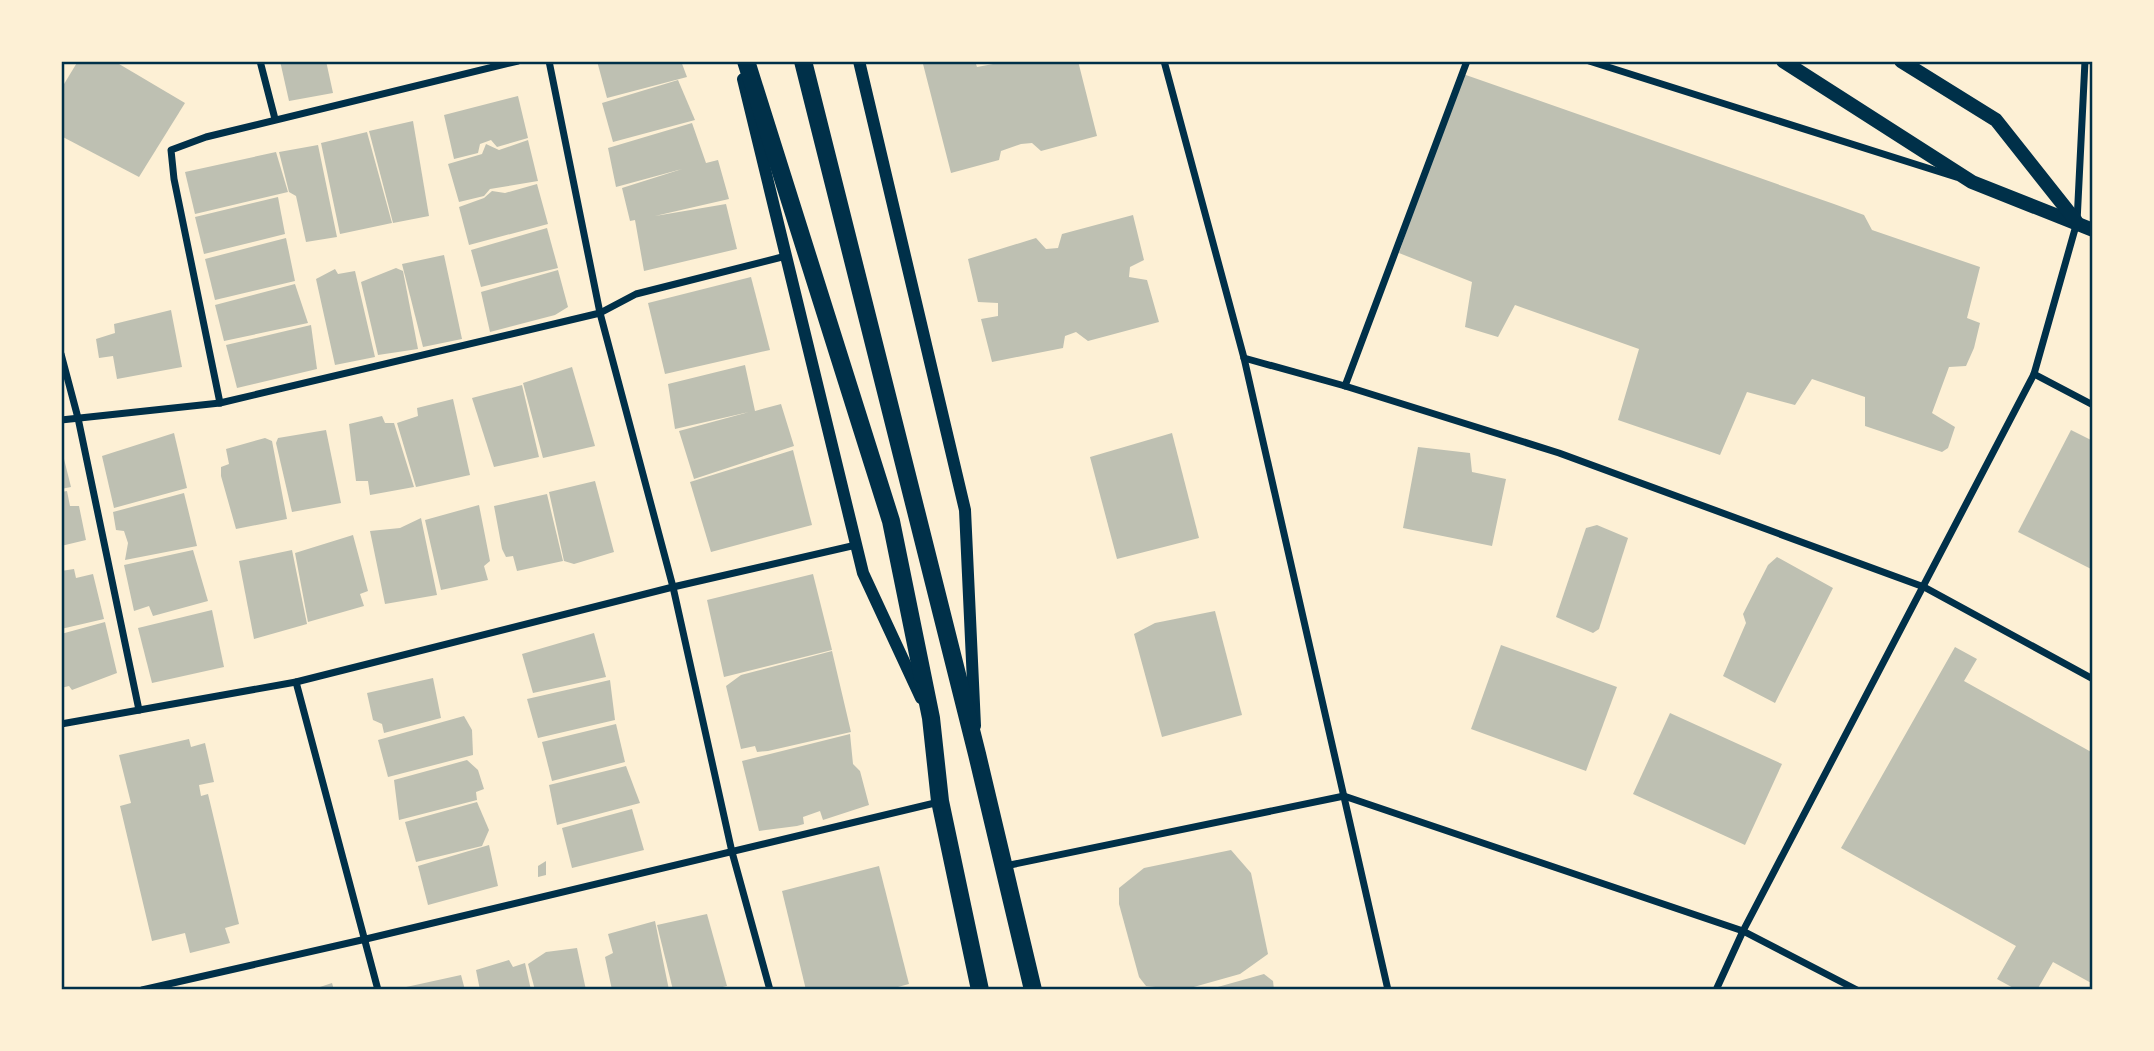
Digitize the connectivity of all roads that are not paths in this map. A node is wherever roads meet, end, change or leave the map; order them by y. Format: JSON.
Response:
{"nodes":[{"id":1,"x":260,"y":61,"type":"edge"},
{"id":2,"x":518,"y":61,"type":"edge"},
{"id":3,"x":549,"y":61,"type":"edge"},
{"id":4,"x":739,"y":61,"type":"edge"},
{"id":5,"x":746,"y":61,"type":"edge"},
{"id":6,"x":803,"y":61,"type":"edge"},
{"id":7,"x":859,"y":61,"type":"edge"},
{"id":8,"x":1164,"y":61,"type":"edge"},
{"id":9,"x":1467,"y":61,"type":"edge"},
{"id":10,"x":1589,"y":61,"type":"edge"},
{"id":11,"x":1783,"y":61,"type":"edge"},
{"id":12,"x":1901,"y":61,"type":"edge"},
{"id":13,"x":2085,"y":61,"type":"edge"},
{"id":14,"x":275,"y":120,"type":"junction"},
{"id":15,"x":1972,"y":182,"type":"junction"},
{"id":16,"x":2077,"y":222,"type":"junction"},
{"id":17,"x":2093,"y":230,"type":"edge"},
{"id":18,"x":786,"y":256,"type":"junction"},
{"id":19,"x":600,"y":313,"type":"junction"},
{"id":20,"x":61,"y":354,"type":"edge"},
{"id":21,"x":1244,"y":358,"type":"junction"},
{"id":22,"x":2034,"y":374,"type":"junction"},
{"id":23,"x":1345,"y":386,"type":"junction"},
{"id":24,"x":220,"y":402,"type":"junction"},
{"id":25,"x":2093,"y":405,"type":"edge"},
{"id":26,"x":78,"y":418,"type":"junction"},
{"id":27,"x":61,"y":420,"type":"edge"},
{"id":28,"x":856,"y":545,"type":"junction"},
{"id":29,"x":673,"y":587,"type":"junction"},
{"id":30,"x":1924,"y":587,"type":"junction"},
{"id":31,"x":2093,"y":679,"type":"edge"},
{"id":32,"x":296,"y":682,"type":"junction"},
{"id":33,"x":139,"y":710,"type":"junction"},
{"id":34,"x":931,"y":718,"type":"junction"},
{"id":35,"x":61,"y":724,"type":"edge"},
{"id":36,"x":977,"y":754,"type":"junction"},
{"id":37,"x":1344,"y":796,"type":"junction"},
{"id":38,"x":940,"y":802,"type":"junction"},
{"id":39,"x":732,"y":852,"type":"junction"},
{"id":40,"x":1002,"y":866,"type":"junction"},
{"id":41,"x":1743,"y":932,"type":"junction"},
{"id":42,"x":366,"y":939,"type":"junction"},
{"id":43,"x":142,"y":990,"type":"edge"},
{"id":44,"x":378,"y":990,"type":"edge"},
{"id":45,"x":770,"y":990,"type":"edge"},
{"id":46,"x":981,"y":990,"type":"edge"},
{"id":47,"x":1032,"y":990,"type":"edge"},
{"id":48,"x":1388,"y":990,"type":"edge"},
{"id":49,"x":1716,"y":990,"type":"edge"},
{"id":50,"x":1857,"y":990,"type":"edge"}],
"edges":[{"from":1,"to":14,"type":"street"},
{"from":2,"to":14,"type":"street"},
{"from":3,"to":19,"type":"street"},
{"from":4,"to":18,"type":"street"},
{"from":5,"to":34,"type":"main road"},
{"from":6,"to":36,"type":"main road"},
{"from":7,"to":36,"type":"street"},
{"from":8,"to":21,"type":"street"},
{"from":9,"to":23,"type":"street"},
{"from":10,"to":15,"type":"street"},
{"from":11,"to":15,"type":"main road"},
{"from":12,"to":16,"type":"main road"},
{"from":13,"to":16,"type":"street"},
{"from":14,"to":24,"type":"street"},
{"from":15,"to":16,"type":"main road"},
{"from":16,"to":17,"type":"main road"},
{"from":16,"to":22,"type":"street"},
{"from":18,"to":19,"type":"street"},
{"from":18,"to":28,"type":"street"},
{"from":19,"to":24,"type":"street"},
{"from":19,"to":29,"type":"street"},
{"from":20,"to":26,"type":"street"},
{"from":21,"to":23,"type":"street"},
{"from":21,"to":37,"type":"street"},
{"from":22,"to":25,"type":"street"},
{"from":22,"to":30,"type":"street"},
{"from":23,"to":30,"type":"street"},
{"from":24,"to":26,"type":"street"},
{"from":26,"to":27,"type":"street"},
{"from":26,"to":33,"type":"street"},
{"from":28,"to":29,"type":"street"},
{"from":28,"to":34,"type":"street"},
{"from":29,"to":32,"type":"street"},
{"from":29,"to":39,"type":"street"},
{"from":30,"to":31,"type":"street"},
{"from":30,"to":41,"type":"street"},
{"from":32,"to":33,"type":"street"},
{"from":32,"to":42,"type":"street"},
{"from":33,"to":35,"type":"street"},
{"from":34,"to":38,"type":"main road"},
{"from":36,"to":40,"type":"main road"},
{"from":37,"to":40,"type":"street"},
{"from":37,"to":41,"type":"street"},
{"from":37,"to":48,"type":"street"},
{"from":38,"to":39,"type":"street"},
{"from":38,"to":46,"type":"main road"},
{"from":39,"to":42,"type":"street"},
{"from":39,"to":45,"type":"street"},
{"from":40,"to":47,"type":"main road"},
{"from":41,"to":49,"type":"street"},
{"from":41,"to":50,"type":"street"},
{"from":42,"to":43,"type":"street"},
{"from":42,"to":44,"type":"street"}]}
